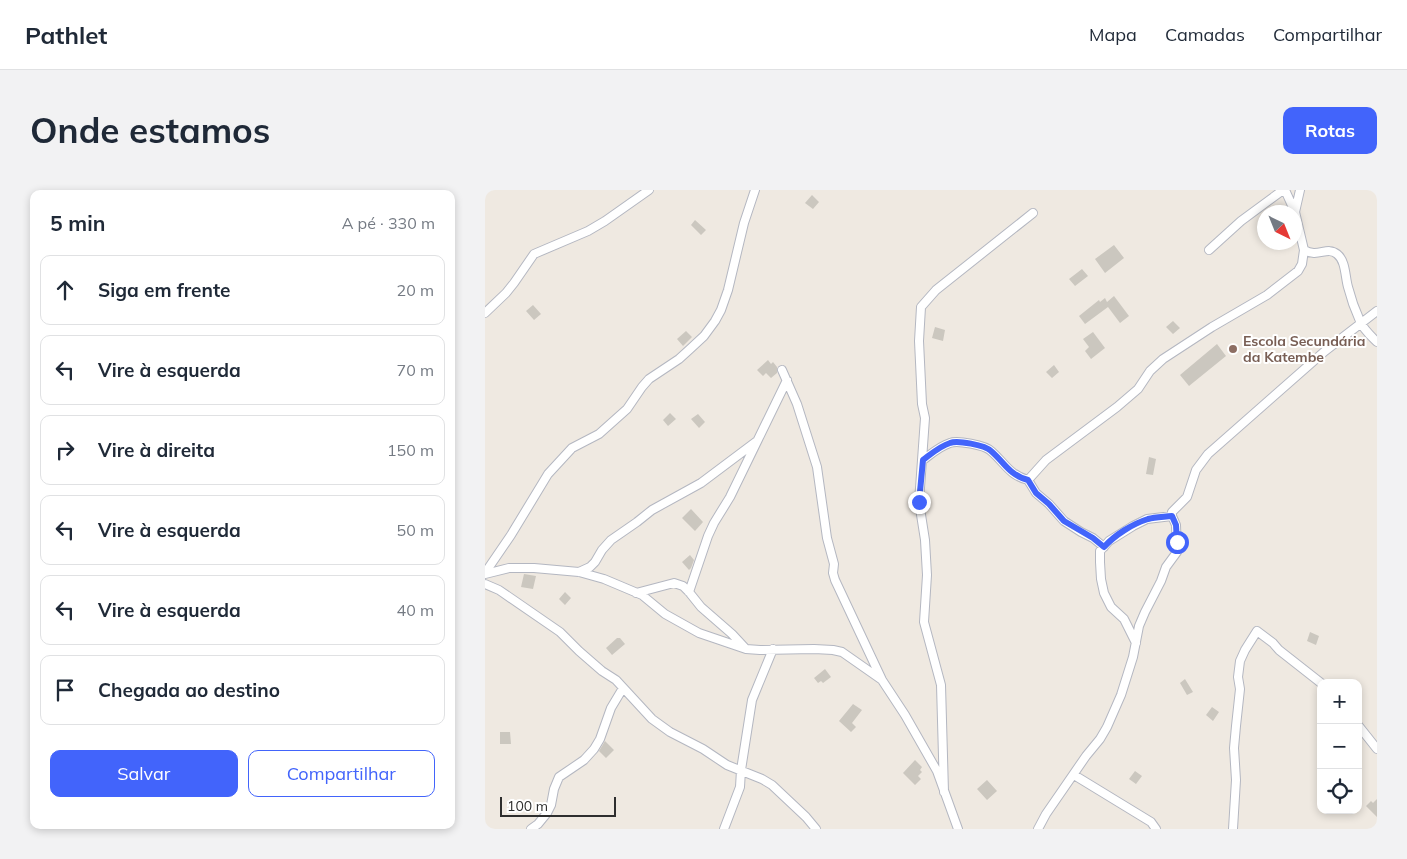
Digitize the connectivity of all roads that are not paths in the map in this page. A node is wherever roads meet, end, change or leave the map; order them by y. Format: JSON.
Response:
{"nodes":[{"id":1,"x":649,"y":190,"type":"edge"},
{"id":2,"x":755,"y":190,"type":"edge"},
{"id":3,"x":1284,"y":190,"type":"edge"},
{"id":4,"x":1300,"y":190,"type":"edge"},
{"id":5,"x":1292,"y":205,"type":"edge"},
{"id":6,"x":1297,"y":205,"type":"edge"},
{"id":7,"x":1033,"y":212,"type":"dead end"},
{"id":8,"x":1302,"y":242,"type":"edge"},
{"id":9,"x":1209,"y":250,"type":"dead end"},
{"id":10,"x":1304,"y":250,"type":"junction"},
{"id":11,"x":1377,"y":311,"type":"edge"},
{"id":12,"x":485,"y":313,"type":"edge"},
{"id":13,"x":1361,"y":324,"type":"junction"},
{"id":14,"x":1377,"y":342,"type":"edge"},
{"id":15,"x":782,"y":370,"type":"dead end"},
{"id":16,"x":787,"y":380,"type":"junction"},
{"id":17,"x":757,"y":441,"type":"junction"},
{"id":18,"x":923,"y":460,"type":"junction"},
{"id":19,"x":1028,"y":480,"type":"junction"},
{"id":20,"x":1172,"y":516,"type":"junction"},
{"id":21,"x":1104,"y":547,"type":"junction"},
{"id":22,"x":579,"y":572,"type":"junction"},
{"id":23,"x":485,"y":573,"type":"edge"},
{"id":24,"x":485,"y":584,"type":"edge"},
{"id":25,"x":689,"y":592,"type":"junction"},
{"id":26,"x":636,"y":593,"type":"junction"},
{"id":27,"x":1136,"y":643,"type":"junction"},
{"id":28,"x":746,"y":649,"type":"junction"},
{"id":29,"x":773,"y":649,"type":"junction"},
{"id":30,"x":882,"y":680,"type":"junction"},
{"id":31,"x":1317,"y":680,"type":"edge"},
{"id":32,"x":623,"y":688,"type":"junction"},
{"id":33,"x":1362,"y":730,"type":"edge"},
{"id":34,"x":1377,"y":749,"type":"edge"},
{"id":35,"x":741,"y":770,"type":"junction"},
{"id":36,"x":1074,"y":775,"type":"junction"},
{"id":37,"x":945,"y":792,"type":"junction"},
{"id":38,"x":531,"y":829,"type":"edge"},
{"id":39,"x":724,"y":829,"type":"edge"},
{"id":40,"x":816,"y":829,"type":"edge"},
{"id":41,"x":959,"y":829,"type":"edge"},
{"id":42,"x":1038,"y":829,"type":"edge"},
{"id":43,"x":1156,"y":829,"type":"edge"},
{"id":44,"x":1233,"y":829,"type":"edge"}],
"edges":[{"from":1,"to":12,"type":"street"},
{"from":2,"to":23,"type":"street"},
{"from":3,"to":5,"type":"street"},
{"from":3,"to":9,"type":"street"},
{"from":4,"to":6,"type":"street"},
{"from":7,"to":18,"type":"street"},
{"from":8,"to":10,"type":"street"},
{"from":10,"to":13,"type":"street"},
{"from":10,"to":19,"type":"street"},
{"from":11,"to":13,"type":"street"},
{"from":13,"to":14,"type":"street"},
{"from":13,"to":20,"type":"street"},
{"from":15,"to":16,"type":"street"},
{"from":16,"to":17,"type":"street"},
{"from":16,"to":30,"type":"street"},
{"from":17,"to":22,"type":"street"},
{"from":17,"to":25,"type":"street"},
{"from":18,"to":19,"type":"street"},
{"from":18,"to":37,"type":"street"},
{"from":19,"to":21,"type":"street"},
{"from":20,"to":21,"type":"street"},
{"from":20,"to":27,"type":"street"},
{"from":21,"to":27,"type":"street"},
{"from":22,"to":23,"type":"street"},
{"from":22,"to":26,"type":"street"},
{"from":24,"to":32,"type":"street"},
{"from":25,"to":26,"type":"street"},
{"from":25,"to":28,"type":"street"},
{"from":26,"to":28,"type":"street"},
{"from":27,"to":36,"type":"street"},
{"from":28,"to":29,"type":"street"},
{"from":29,"to":30,"type":"street"},
{"from":29,"to":35,"type":"street"},
{"from":30,"to":37,"type":"street"},
{"from":31,"to":44,"type":"street"},
{"from":32,"to":35,"type":"street"},
{"from":32,"to":38,"type":"street"},
{"from":33,"to":34,"type":"street"},
{"from":35,"to":39,"type":"street"},
{"from":35,"to":40,"type":"street"},
{"from":36,"to":42,"type":"street"},
{"from":36,"to":43,"type":"street"},
{"from":37,"to":41,"type":"street"}]}
